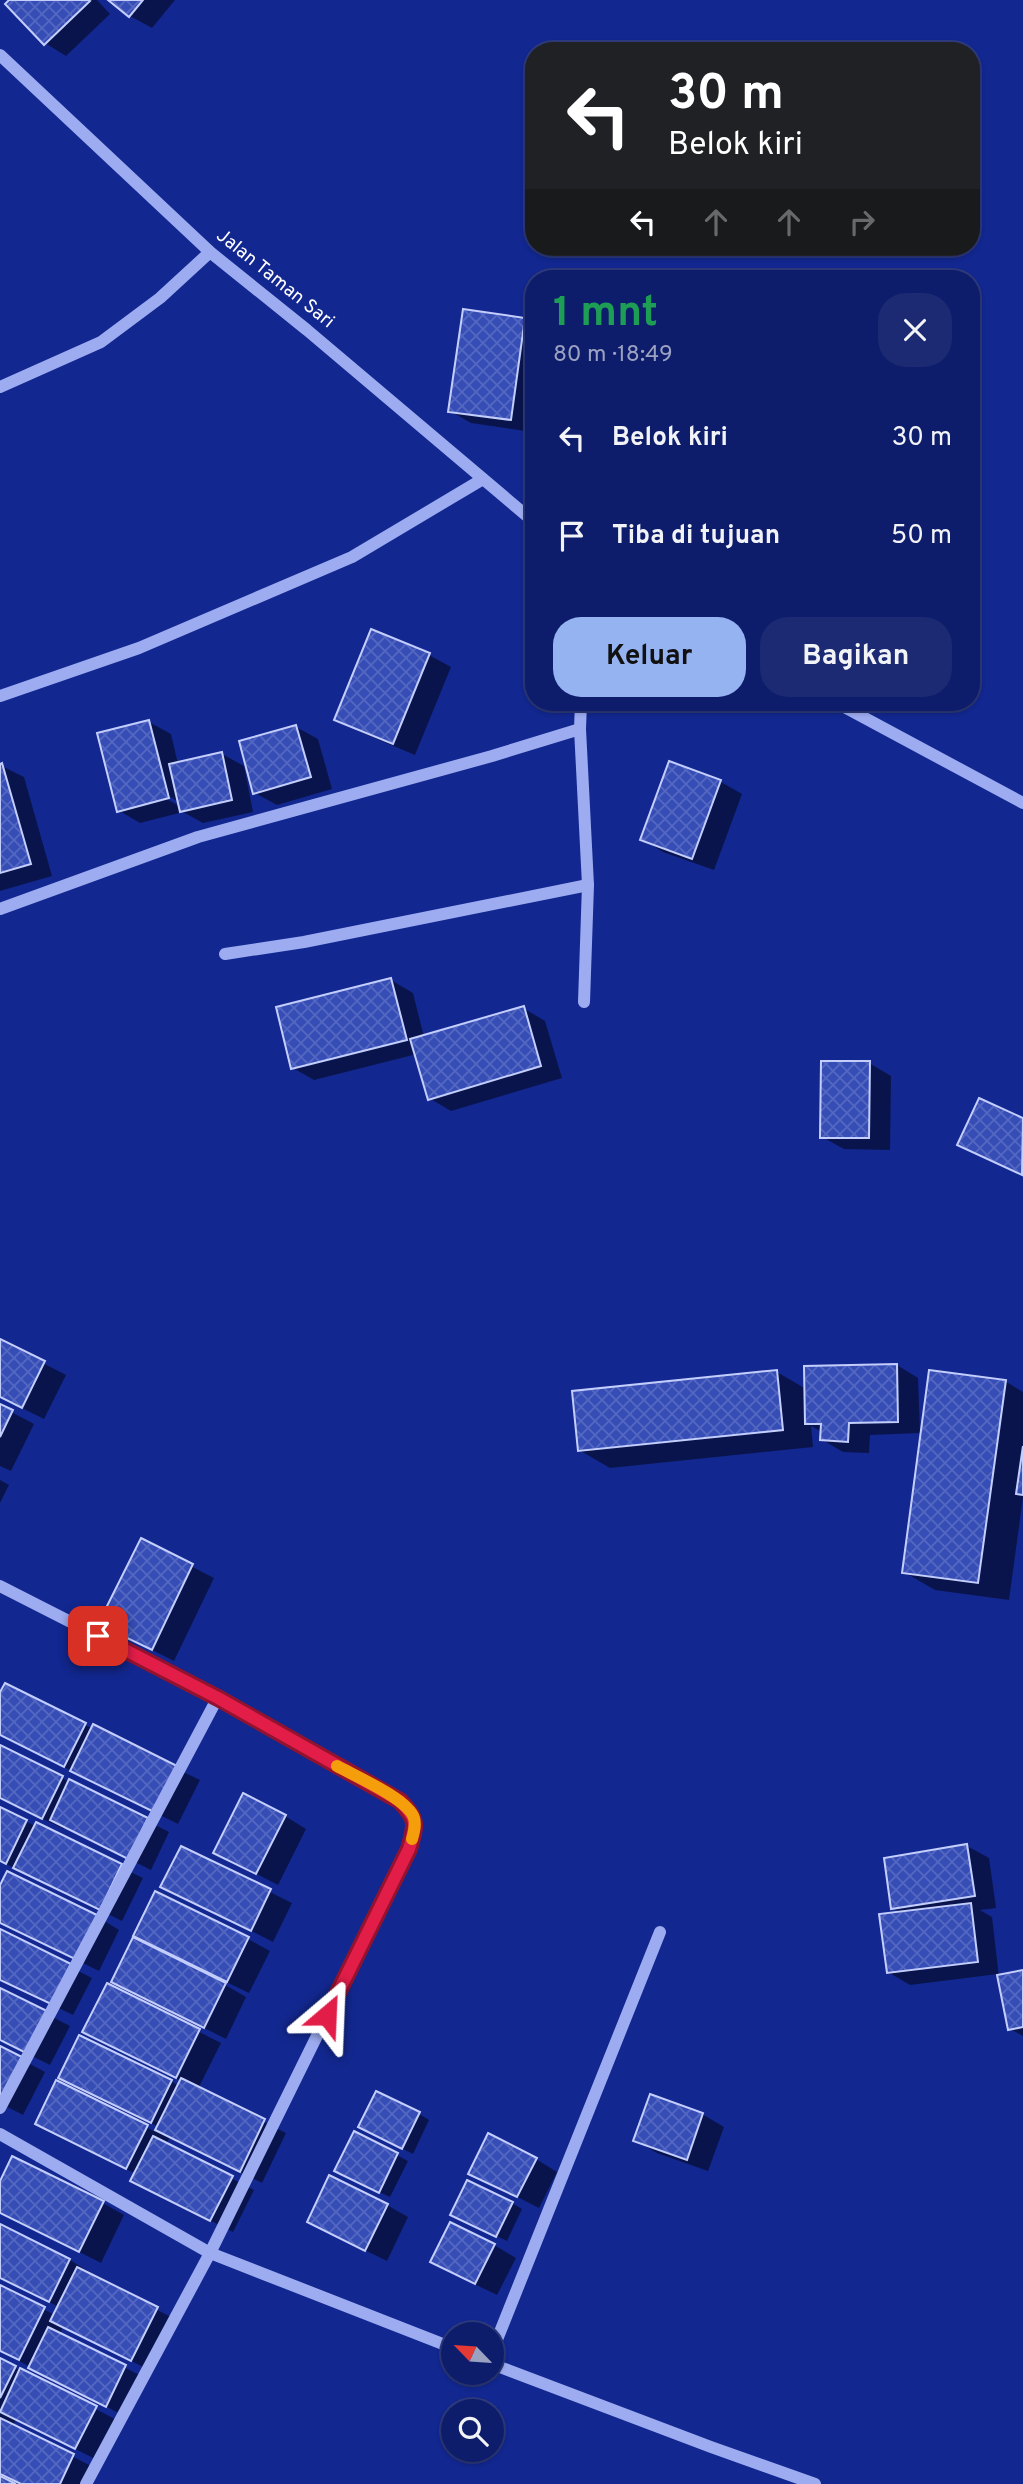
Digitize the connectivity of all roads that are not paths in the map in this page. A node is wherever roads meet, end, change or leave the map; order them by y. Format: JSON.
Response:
{"nodes":[{"id":1,"x":0,"y":55,"type":"edge"},
{"id":2,"x":211,"y":252,"type":"junction"},
{"id":3,"x":0,"y":387,"type":"edge"},
{"id":4,"x":483,"y":479,"type":"junction"},
{"id":5,"x":525,"y":514,"type":"edge"},
{"id":6,"x":0,"y":696,"type":"edge"},
{"id":7,"x":581,"y":711,"type":"edge"},
{"id":8,"x":852,"y":711,"type":"edge"},
{"id":9,"x":579,"y":729,"type":"junction"},
{"id":10,"x":1023,"y":803,"type":"edge"},
{"id":11,"x":588,"y":885,"type":"junction"},
{"id":12,"x":0,"y":909,"type":"edge"},
{"id":13,"x":225,"y":954,"type":"dead end"},
{"id":14,"x":584,"y":1002,"type":"dead end"},
{"id":15,"x":1,"y":1588,"type":"edge"},
{"id":16,"x":218,"y":1698,"type":"junction"},
{"id":17,"x":660,"y":1932,"type":"dead end"},
{"id":18,"x":0,"y":2108,"type":"edge"},
{"id":19,"x":0,"y":2134,"type":"edge"},
{"id":20,"x":209,"y":2253,"type":"junction"},
{"id":21,"x":504,"y":2322,"type":"edge"},
{"id":22,"x":441,"y":2343,"type":"edge"},
{"id":23,"x":504,"y":2369,"type":"edge"},
{"id":24,"x":86,"y":2484,"type":"edge"},
{"id":25,"x":815,"y":2484,"type":"edge"}],
"edges":[{"from":1,"to":2,"type":"street","name":"Jalan Taman Sari"},
{"from":2,"to":3,"type":"street"},
{"from":2,"to":4,"type":"street","name":"Jalan Taman Sari"},
{"from":4,"to":5,"type":"street","name":"Jalan Taman Sari"},
{"from":4,"to":6,"type":"street"},
{"from":7,"to":9,"type":"street"},
{"from":8,"to":10,"type":"street"},
{"from":9,"to":11,"type":"street"},
{"from":9,"to":12,"type":"street"},
{"from":11,"to":13,"type":"street"},
{"from":11,"to":14,"type":"street"},
{"from":15,"to":16,"type":"street"},
{"from":16,"to":18,"type":"street"},
{"from":16,"to":20,"type":"street"},
{"from":17,"to":21,"type":"street"},
{"from":19,"to":20,"type":"street"},
{"from":20,"to":22,"type":"street"},
{"from":20,"to":24,"type":"street"},
{"from":23,"to":25,"type":"street"}]}
